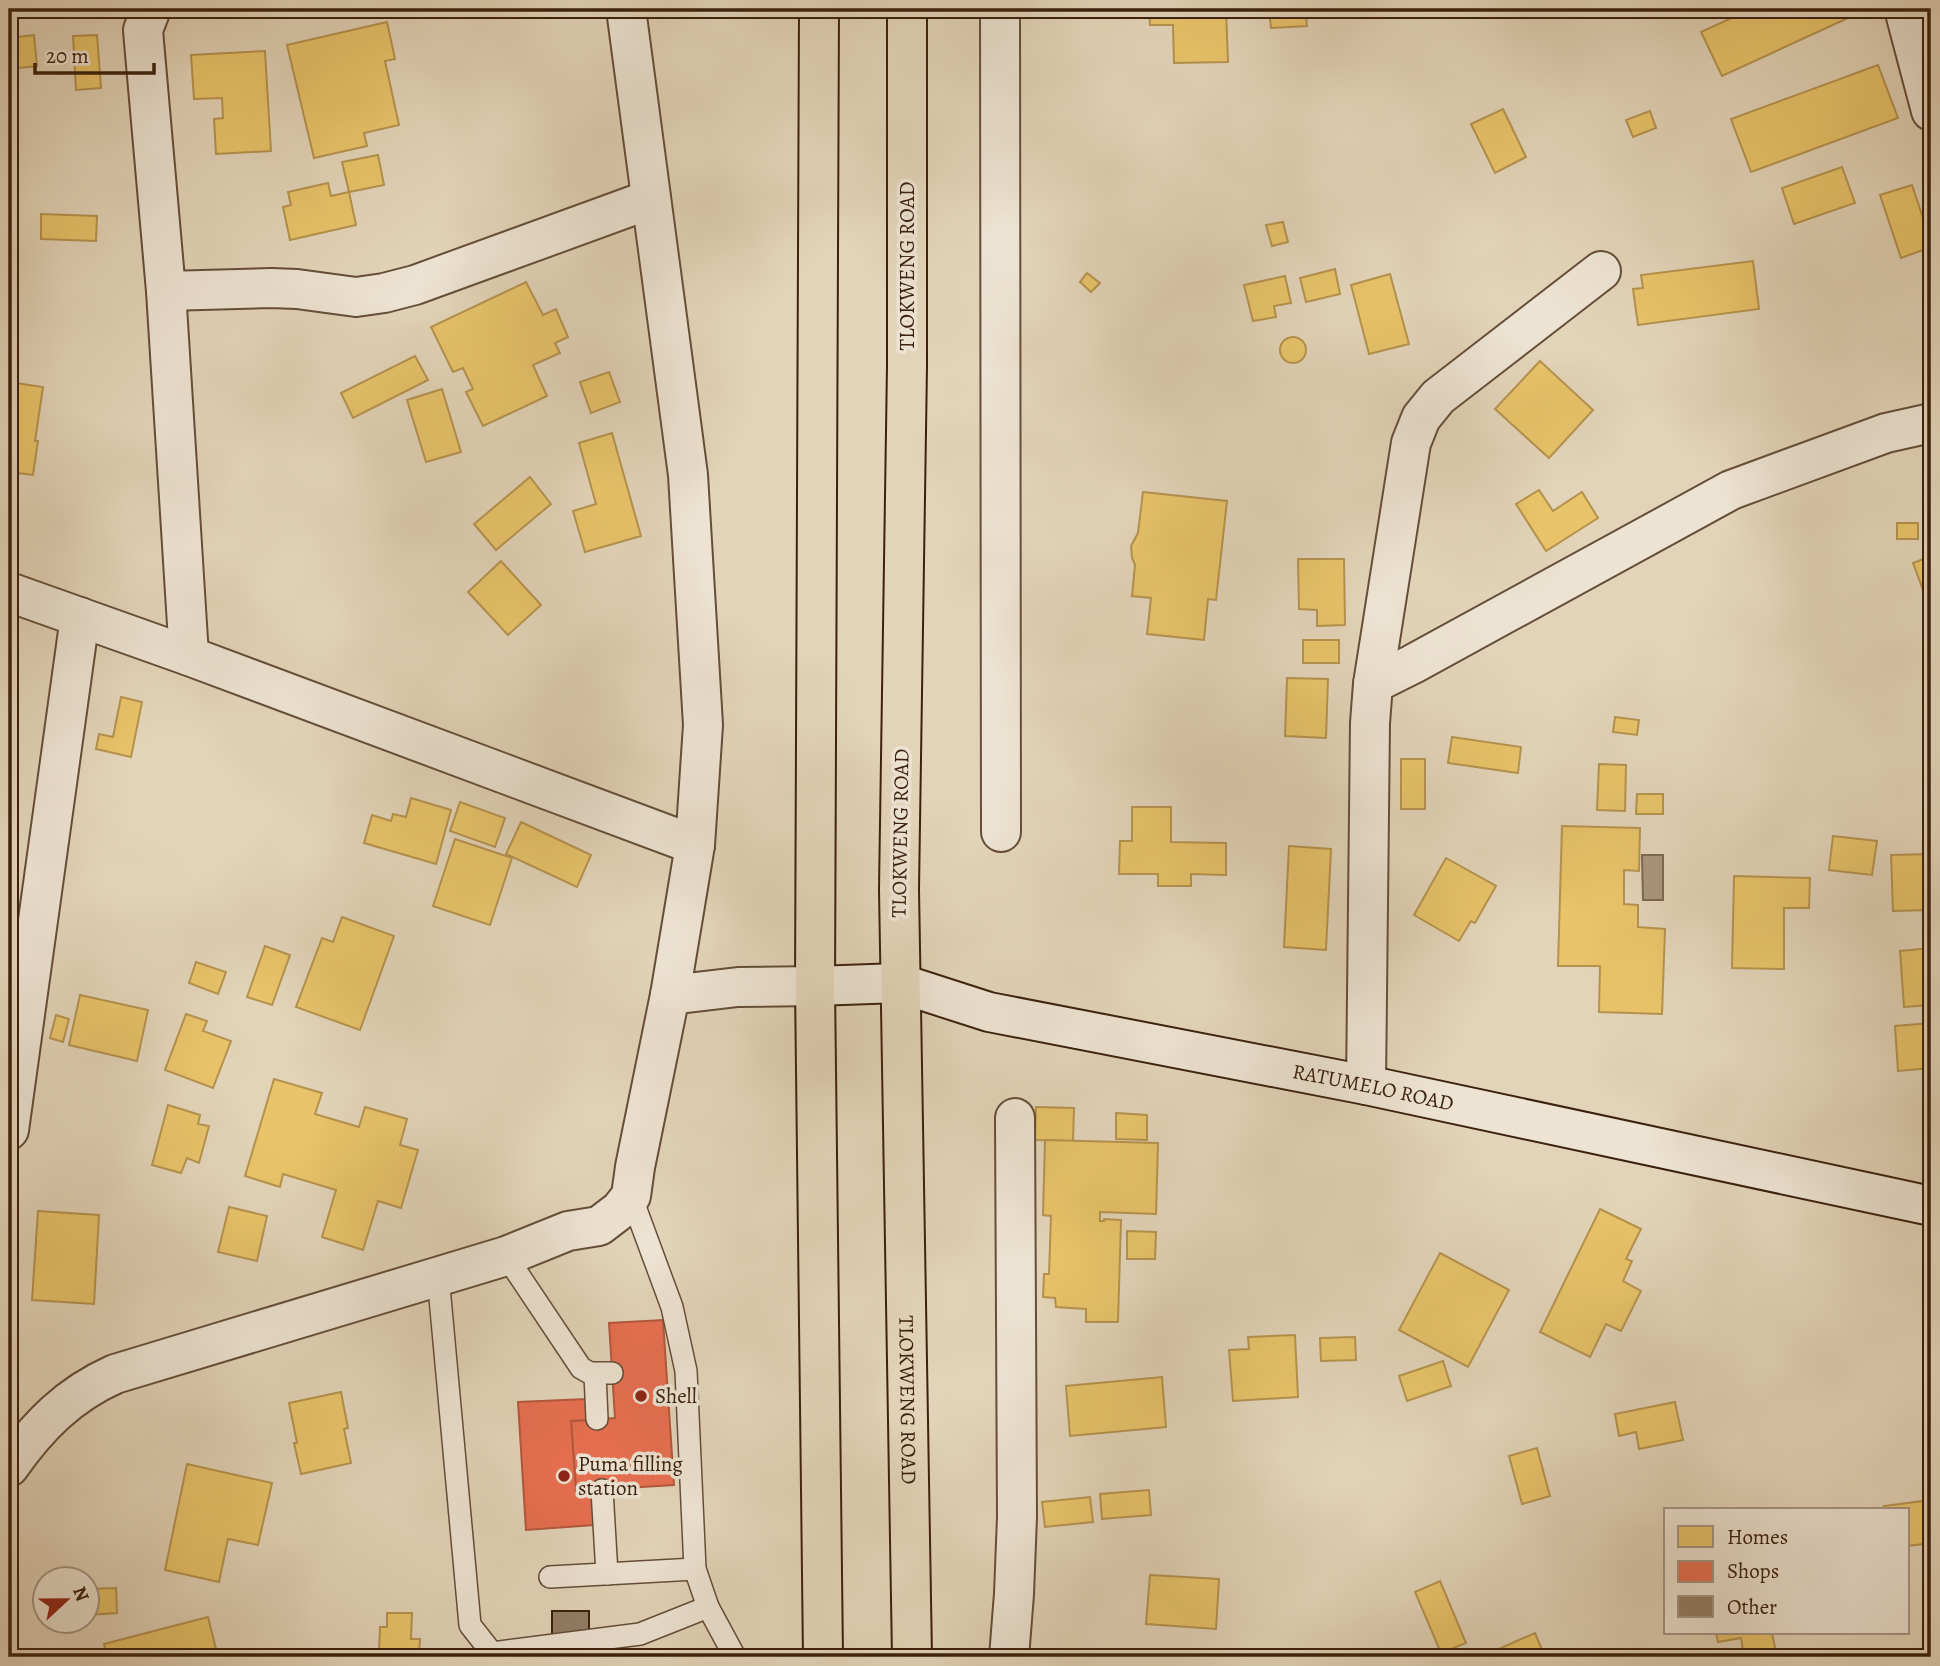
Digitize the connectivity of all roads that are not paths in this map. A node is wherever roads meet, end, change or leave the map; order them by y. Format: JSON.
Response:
{"nodes":[{"id":1,"x":150,"y":9,"type":"edge"},
{"id":2,"x":626,"y":9,"type":"edge"},
{"id":3,"x":819,"y":9,"type":"edge"},
{"id":4,"x":907,"y":9,"type":"edge"},
{"id":5,"x":1000,"y":9,"type":"edge"},
{"id":6,"x":1904,"y":9,"type":"edge"},
{"id":7,"x":1931,"y":111,"type":"edge"},
{"id":8,"x":651,"y":199,"type":"junction"},
{"id":9,"x":1601,"y":271,"type":"dead end"},
{"id":10,"x":166,"y":290,"type":"junction"},
{"id":11,"x":1931,"y":423,"type":"edge"},
{"id":12,"x":9,"y":592,"type":"edge"},
{"id":13,"x":80,"y":617,"type":"junction"},
{"id":14,"x":189,"y":656,"type":"junction"},
{"id":15,"x":1373,"y":684,"type":"junction"},
{"id":16,"x":1001,"y":832,"type":"dead end"},
{"id":17,"x":695,"y":845,"type":"junction"},
{"id":18,"x":899,"y":982,"type":"junction"},
{"id":19,"x":815,"y":986,"type":"junction"},
{"id":20,"x":670,"y":995,"type":"junction"},
{"id":21,"x":1366,"y":1085,"type":"junction"},
{"id":22,"x":1015,"y":1118,"type":"dead end"},
{"id":23,"x":9,"y":1130,"type":"edge"},
{"id":24,"x":631,"y":1196,"type":"junction"},
{"id":25,"x":1931,"y":1206,"type":"edge"},
{"id":26,"x":506,"y":1256,"type":"junction"},
{"id":27,"x":438,"y":1276,"type":"junction"},
{"id":28,"x":597,"y":1419,"type":"dead end"},
{"id":29,"x":9,"y":1467,"type":"edge"},
{"id":30,"x":602,"y":1490,"type":"dead end"},
{"id":31,"x":695,"y":1569,"type":"junction"},
{"id":32,"x":607,"y":1573,"type":"junction"},
{"id":33,"x":550,"y":1577,"type":"dead end"},
{"id":34,"x":709,"y":1607,"type":"junction"},
{"id":35,"x":735,"y":1657,"type":"edge"},
{"id":36,"x":823,"y":1657,"type":"edge"},
{"id":37,"x":912,"y":1657,"type":"edge"},
{"id":38,"x":1009,"y":1657,"type":"edge"}],
"edges":[{"from":1,"to":10,"type":"street"},
{"from":2,"to":8,"type":"street"},
{"from":3,"to":19,"type":"main road"},
{"from":4,"to":18,"type":"main road","name":"TLOKWENG ROAD"},
{"from":5,"to":16,"type":"street"},
{"from":6,"to":7,"type":"street"},
{"from":8,"to":10,"type":"street"},
{"from":8,"to":17,"type":"street"},
{"from":9,"to":15,"type":"street"},
{"from":10,"to":14,"type":"street"},
{"from":11,"to":15,"type":"street"},
{"from":12,"to":13,"type":"street"},
{"from":13,"to":14,"type":"street"},
{"from":13,"to":23,"type":"street"},
{"from":14,"to":17,"type":"street"},
{"from":15,"to":21,"type":"street"},
{"from":17,"to":20,"type":"street"},
{"from":18,"to":19,"type":"street","name":"RATUMELO ROAD"},
{"from":18,"to":21,"type":"street","name":"RATUMELO ROAD"},
{"from":18,"to":37,"type":"main road","name":"TLOKWENG ROAD"},
{"from":19,"to":20,"type":"street","name":"RATUMELO ROAD"},
{"from":19,"to":36,"type":"main road"},
{"from":20,"to":24,"type":"street"},
{"from":21,"to":25,"type":"street","name":"RATUMELO ROAD"},
{"from":22,"to":38,"type":"street"},
{"from":24,"to":26,"type":"street"},
{"from":24,"to":31,"type":"lane"},
{"from":26,"to":27,"type":"street"},
{"from":26,"to":28,"type":"lane"},
{"from":27,"to":29,"type":"street"},
{"from":27,"to":34,"type":"lane"},
{"from":30,"to":32,"type":"lane"},
{"from":31,"to":32,"type":"lane"},
{"from":31,"to":34,"type":"lane"},
{"from":32,"to":33,"type":"lane"},
{"from":34,"to":35,"type":"lane"}]}
